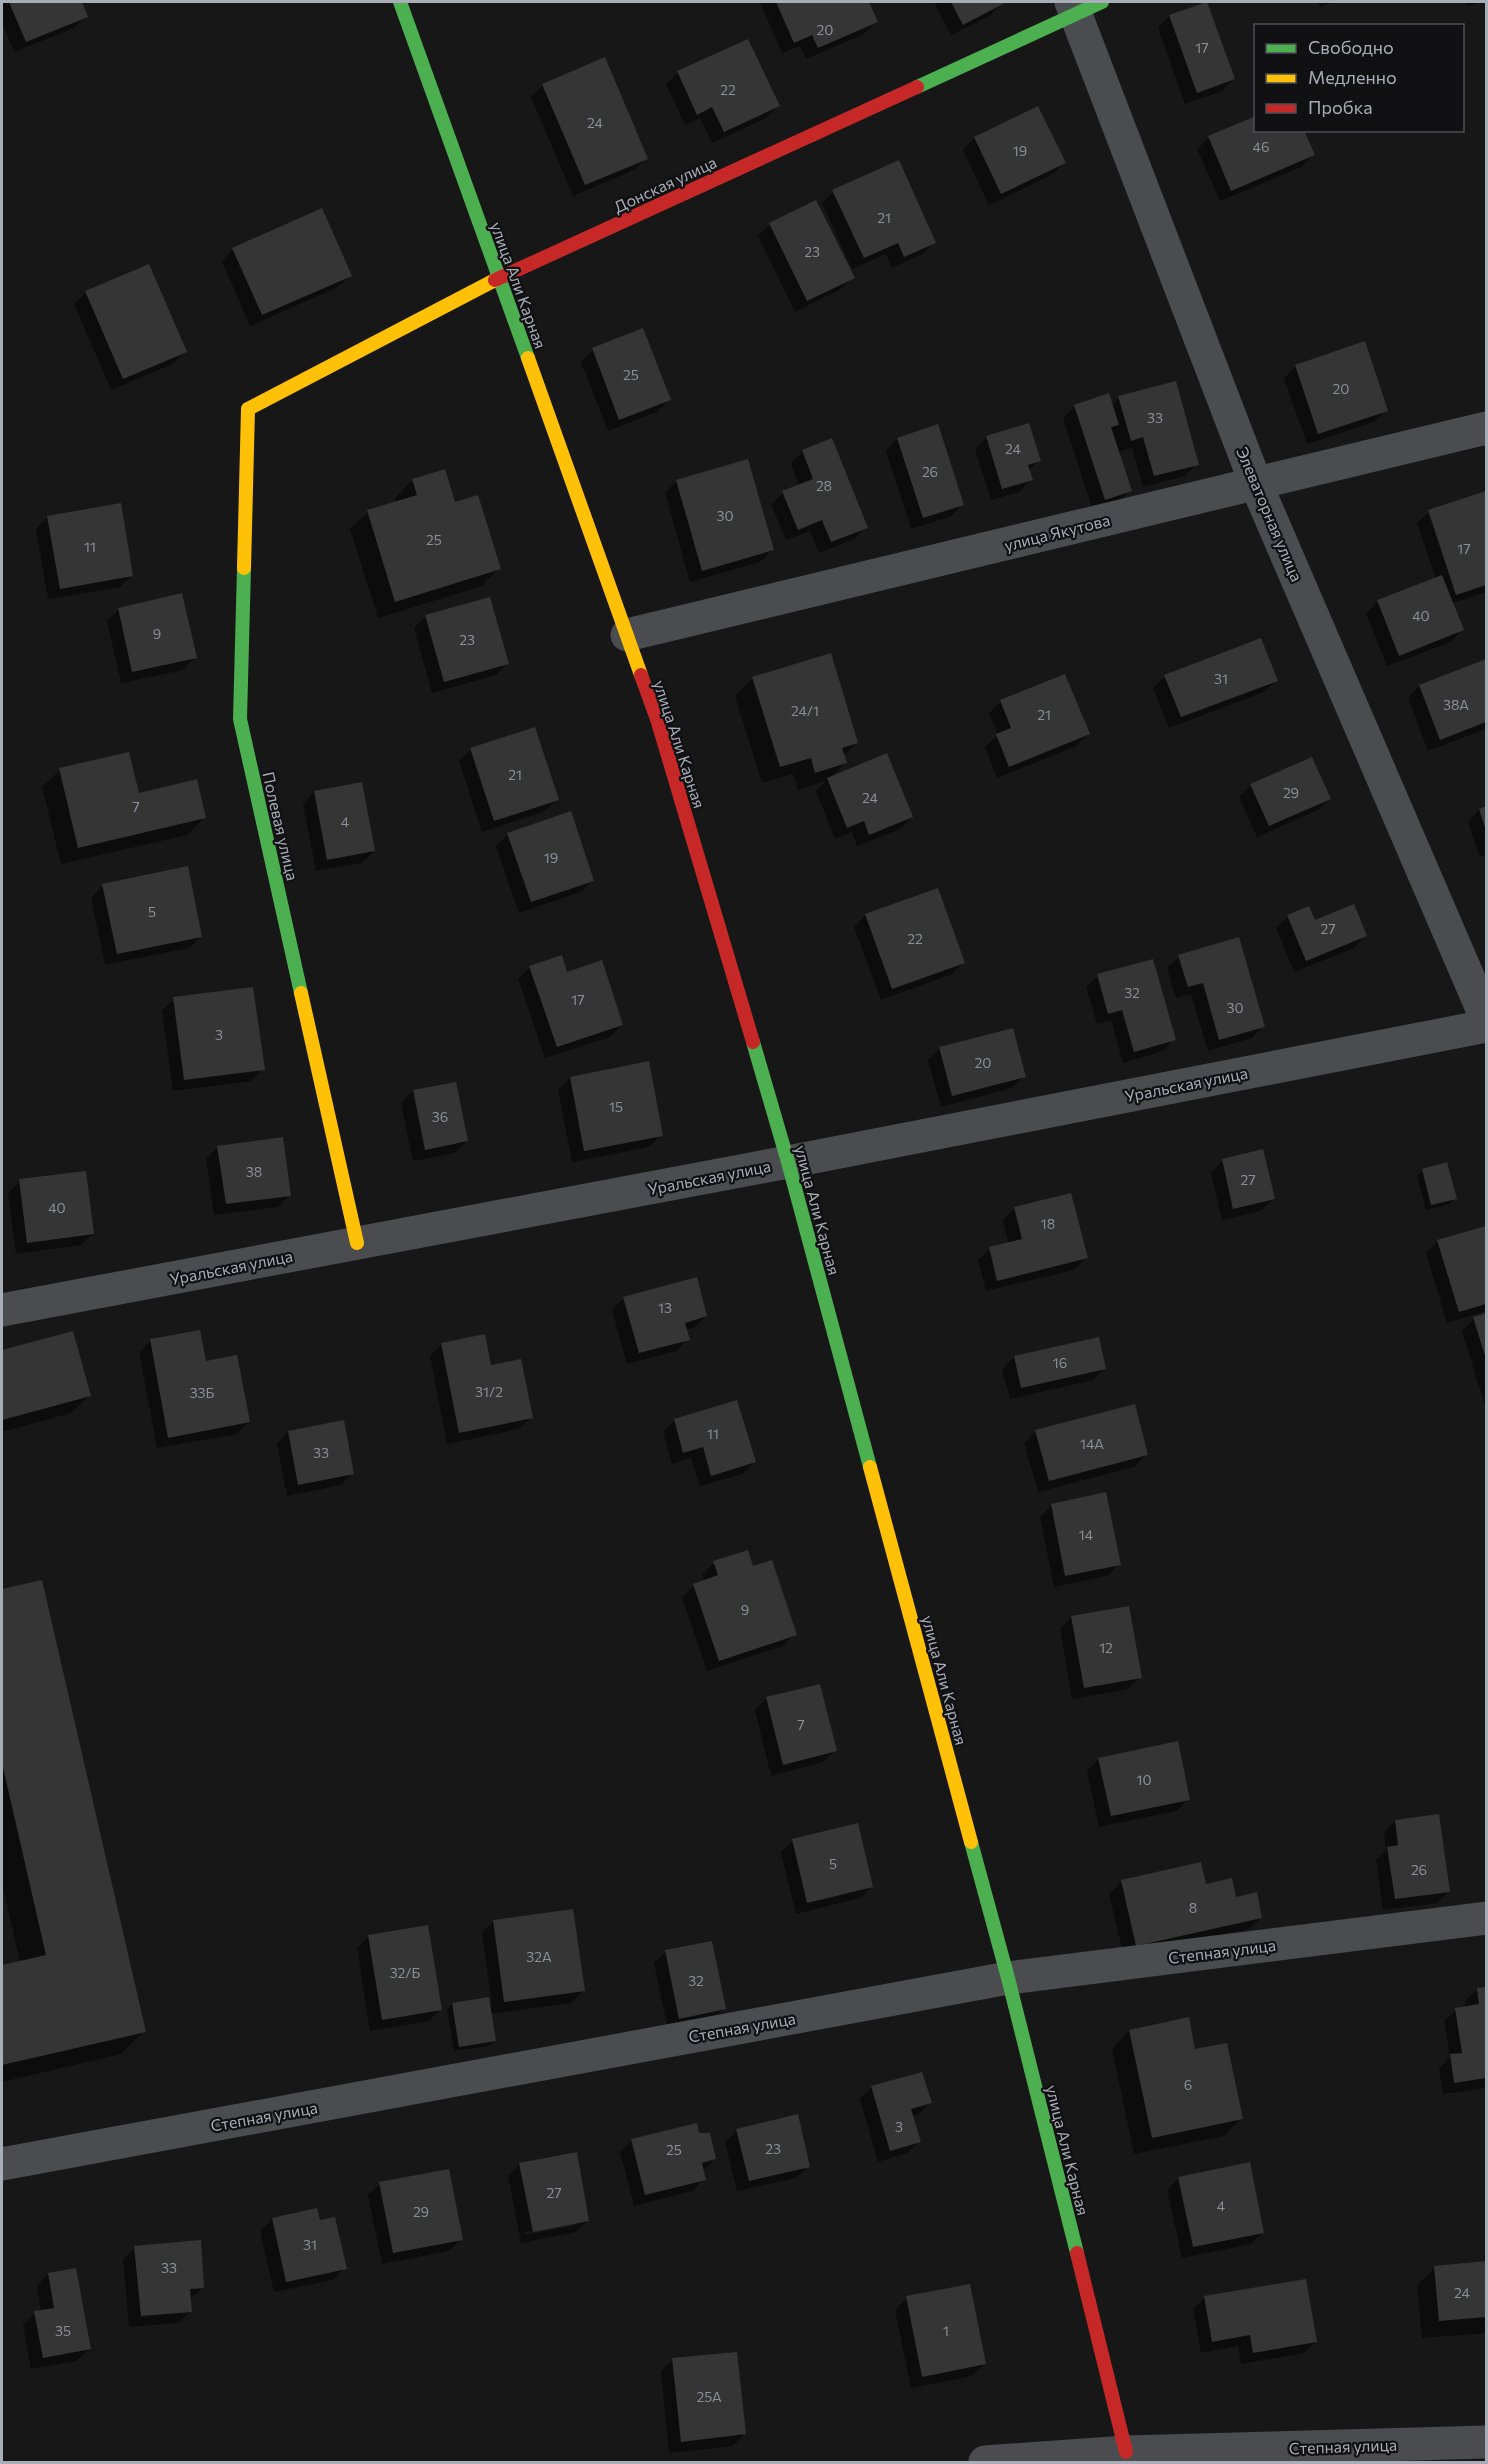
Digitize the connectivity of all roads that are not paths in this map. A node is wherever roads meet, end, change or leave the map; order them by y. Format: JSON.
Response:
{"nodes":[{"id":1,"x":400,"y":2,"type":"edge"},
{"id":2,"x":1083,"y":6,"type":"edge"},
{"id":3,"x":499,"y":278,"type":"junction"},
{"id":4,"x":248,"y":409,"type":"joint"},
{"id":5,"x":1486,"y":428,"type":"edge"},
{"id":6,"x":1256,"y":484,"type":"junction"},
{"id":7,"x":627,"y":635,"type":"junction"},
{"id":8,"x":1486,"y":1018,"type":"edge"},
{"id":9,"x":1486,"y":1026,"type":"edge"},
{"id":10,"x":788,"y":1162,"type":"junction"},
{"id":11,"x":357,"y":1243,"type":"junction"},
{"id":12,"x":2,"y":1310,"type":"edge"},
{"id":13,"x":1486,"y":1918,"type":"edge"},
{"id":14,"x":1008,"y":1978,"type":"junction"},
{"id":15,"x":2,"y":2164,"type":"edge"},
{"id":16,"x":1486,"y":2442,"type":"edge"},
{"id":17,"x":1126,"y":2452,"type":"junction"},
{"id":18,"x":984,"y":2463,"type":"edge"}],
"edges":[{"from":1,"to":3,"type":"street","name":"улица Али Карная"},
{"from":2,"to":3,"type":"street","name":"Донская улица"},
{"from":2,"to":6,"type":"street","name":"Элеваторная улица"},
{"from":3,"to":4,"type":"street","name":"Донская улица"},
{"from":3,"to":7,"type":"street","name":"улица Али Карная"},
{"from":4,"to":11,"type":"street","name":"Полевая улица"},
{"from":5,"to":6,"type":"street","name":"улица Якутова"},
{"from":6,"to":7,"type":"street","name":"улица Якутова"},
{"from":6,"to":8,"type":"street","name":"Элеваторная улица"},
{"from":7,"to":10,"type":"street","name":"улица Али Карная"},
{"from":9,"to":10,"type":"street","name":"Уральская улица"},
{"from":10,"to":11,"type":"street","name":"Уральская улица"},
{"from":10,"to":14,"type":"street","name":"улица Али Карная"},
{"from":11,"to":12,"type":"street","name":"Уральская улица"},
{"from":13,"to":14,"type":"street","name":"Степная улица"},
{"from":14,"to":15,"type":"street","name":"Степная улица"},
{"from":14,"to":17,"type":"street","name":"улица Али Карная"},
{"from":16,"to":17,"type":"street","name":"Степная улица"},
{"from":17,"to":18,"type":"street","name":"Степная улица"}]}
